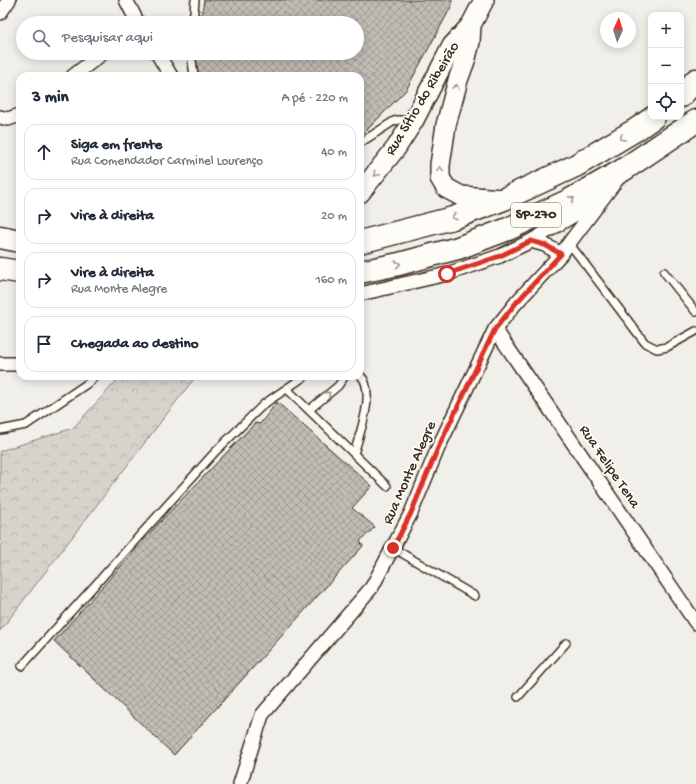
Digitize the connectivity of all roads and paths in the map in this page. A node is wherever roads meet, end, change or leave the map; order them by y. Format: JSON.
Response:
{"nodes":[{"id":1,"x":9,"y":0,"type":"edge"},
{"id":2,"x":126,"y":0,"type":"edge"},
{"id":3,"x":195,"y":0,"type":"edge"},
{"id":4,"x":484,"y":0,"type":"edge"},
{"id":5,"x":0,"y":12,"type":"edge"},
{"id":6,"x":134,"y":16,"type":"edge"},
{"id":7,"x":194,"y":16,"type":"edge"},
{"id":8,"x":471,"y":25,"type":"junction"},
{"id":9,"x":94,"y":60,"type":"edge"},
{"id":10,"x":161,"y":60,"type":"edge"},
{"id":11,"x":192,"y":60,"type":"edge"},
{"id":12,"x":78,"y":72,"type":"edge"},
{"id":13,"x":169,"y":72,"type":"edge"},
{"id":14,"x":193,"y":72,"type":"edge"},
{"id":15,"x":696,"y":80,"type":"edge"},
{"id":16,"x":696,"y":88,"type":"edge"},
{"id":17,"x":684,"y":94,"type":"edge"},
{"id":18,"x":427,"y":95,"type":"junction"},
{"id":19,"x":684,"y":95,"type":"edge"},
{"id":20,"x":16,"y":116,"type":"edge"},
{"id":21,"x":0,"y":117,"type":"edge"},
{"id":22,"x":414,"y":120,"type":"junction"},
{"id":23,"x":650,"y":120,"type":"edge"},
{"id":24,"x":696,"y":121,"type":"edge"},
{"id":25,"x":446,"y":125,"type":"junction"},
{"id":26,"x":364,"y":140,"type":"edge"},
{"id":27,"x":623,"y":170,"type":"junction"},
{"id":28,"x":364,"y":188,"type":"edge"},
{"id":29,"x":603,"y":198,"type":"junction"},
{"id":30,"x":504,"y":199,"type":"junction"},
{"id":31,"x":0,"y":237,"type":"edge"},
{"id":32,"x":16,"y":240,"type":"edge"},
{"id":33,"x":364,"y":241,"type":"edge"},
{"id":34,"x":531,"y":241,"type":"junction"},
{"id":35,"x":569,"y":243,"type":"junction"},
{"id":36,"x":561,"y":254,"type":"junction"},
{"id":37,"x":0,"y":269,"type":"edge"},
{"id":38,"x":16,"y":271,"type":"edge"},
{"id":39,"x":364,"y":271,"type":"edge"},
{"id":40,"x":664,"y":272,"type":"dead end"},
{"id":41,"x":364,"y":293,"type":"edge"},
{"id":42,"x":696,"y":312,"type":"edge"},
{"id":43,"x":495,"y":329,"type":"junction"},
{"id":44,"x":696,"y":331,"type":"edge"},
{"id":45,"x":0,"y":364,"type":"edge"},
{"id":46,"x":16,"y":364,"type":"edge"},
{"id":47,"x":364,"y":379,"type":"edge"},
{"id":48,"x":92,"y":380,"type":"edge"},
{"id":49,"x":299,"y":380,"type":"edge"},
{"id":50,"x":342,"y":380,"type":"edge"},
{"id":51,"x":287,"y":389,"type":"junction"},
{"id":52,"x":309,"y":410,"type":"junction"},
{"id":53,"x":0,"y":430,"type":"edge"},
{"id":54,"x":354,"y":454,"type":"junction"},
{"id":55,"x":387,"y":486,"type":"dead end"},
{"id":56,"x":393,"y":548,"type":"junction"},
{"id":57,"x":475,"y":596,"type":"dead end"},
{"id":58,"x":696,"y":623,"type":"edge"},
{"id":59,"x":566,"y":643,"type":"dead end"},
{"id":60,"x":22,"y":666,"type":"dead end"},
{"id":61,"x":518,"y":697,"type":"dead end"},
{"id":62,"x":240,"y":784,"type":"edge"}],
"edges":[{"from":1,"to":5,"type":"street"},
{"from":2,"to":6,"type":"street"},
{"from":3,"to":7,"type":"lane"},
{"from":4,"to":8,"type":"main road","name":"Rua Sítio do Ribeirão"},
{"from":8,"to":18,"type":"main road","name":"Rua Sítio do Ribeirão"},
{"from":25,"to":8,"type":"main road","name":"Rua Sítio do Ribeirão","one_way":true},
{"from":9,"to":12,"type":"street"},
{"from":10,"to":13,"type":"street"},
{"from":11,"to":14,"type":"lane"},
{"from":15,"to":17,"type":"highway"},
{"from":16,"to":19,"type":"highway"},
{"from":18,"to":22,"type":"main road","name":"Rua Sítio do Ribeirão"},
{"from":18,"to":25,"type":"main road"},
{"from":20,"to":21,"type":"street"},
{"from":22,"to":26,"type":"lane"},
{"from":22,"to":28,"type":"main road","name":"Rua Sítio do Ribeirão","one_way":true},
{"from":23,"to":30,"type":"highway","number":"SP-270","one_way":true},
{"from":24,"to":27,"type":"highway","number":"SP-270"},
{"from":30,"to":25,"type":"main road","name":"Rua Sítio do Ribeirão","one_way":true},
{"from":27,"to":29,"type":"street","name":"Rua Monte Alegre"},
{"from":39,"to":27,"type":"highway","number":"SP-270","one_way":true},
{"from":29,"to":34,"type":"street"},
{"from":29,"to":35,"type":"street","name":"Rua Monte Alegre"},
{"from":30,"to":33,"type":"highway","number":"SP-270","one_way":true},
{"from":31,"to":32,"type":"highway"},
{"from":34,"to":36,"type":"street"},
{"from":34,"to":41,"type":"street"},
{"from":35,"to":36,"type":"street","name":"Rua Monte Alegre"},
{"from":35,"to":44,"type":"lane"},
{"from":36,"to":43,"type":"street","name":"Rua Monte Alegre"},
{"from":37,"to":38,"type":"highway"},
{"from":40,"to":42,"type":"lane"},
{"from":43,"to":56,"type":"street","name":"Rua Monte Alegre"},
{"from":43,"to":58,"type":"street","name":"Rua Felipe Tena"},
{"from":45,"to":46,"type":"street"},
{"from":47,"to":54,"type":"lane"},
{"from":48,"to":53,"type":"lane"},
{"from":49,"to":51,"type":"lane"},
{"from":52,"to":50,"type":"lane","one_way":true},
{"from":51,"to":52,"type":"lane"},
{"from":51,"to":60,"type":"lane"},
{"from":52,"to":54,"type":"lane"},
{"from":54,"to":55,"type":"lane"},
{"from":56,"to":57,"type":"lane"},
{"from":56,"to":62,"type":"street","name":"Rua Monte Alegre"},
{"from":59,"to":61,"type":"lane"}]}
